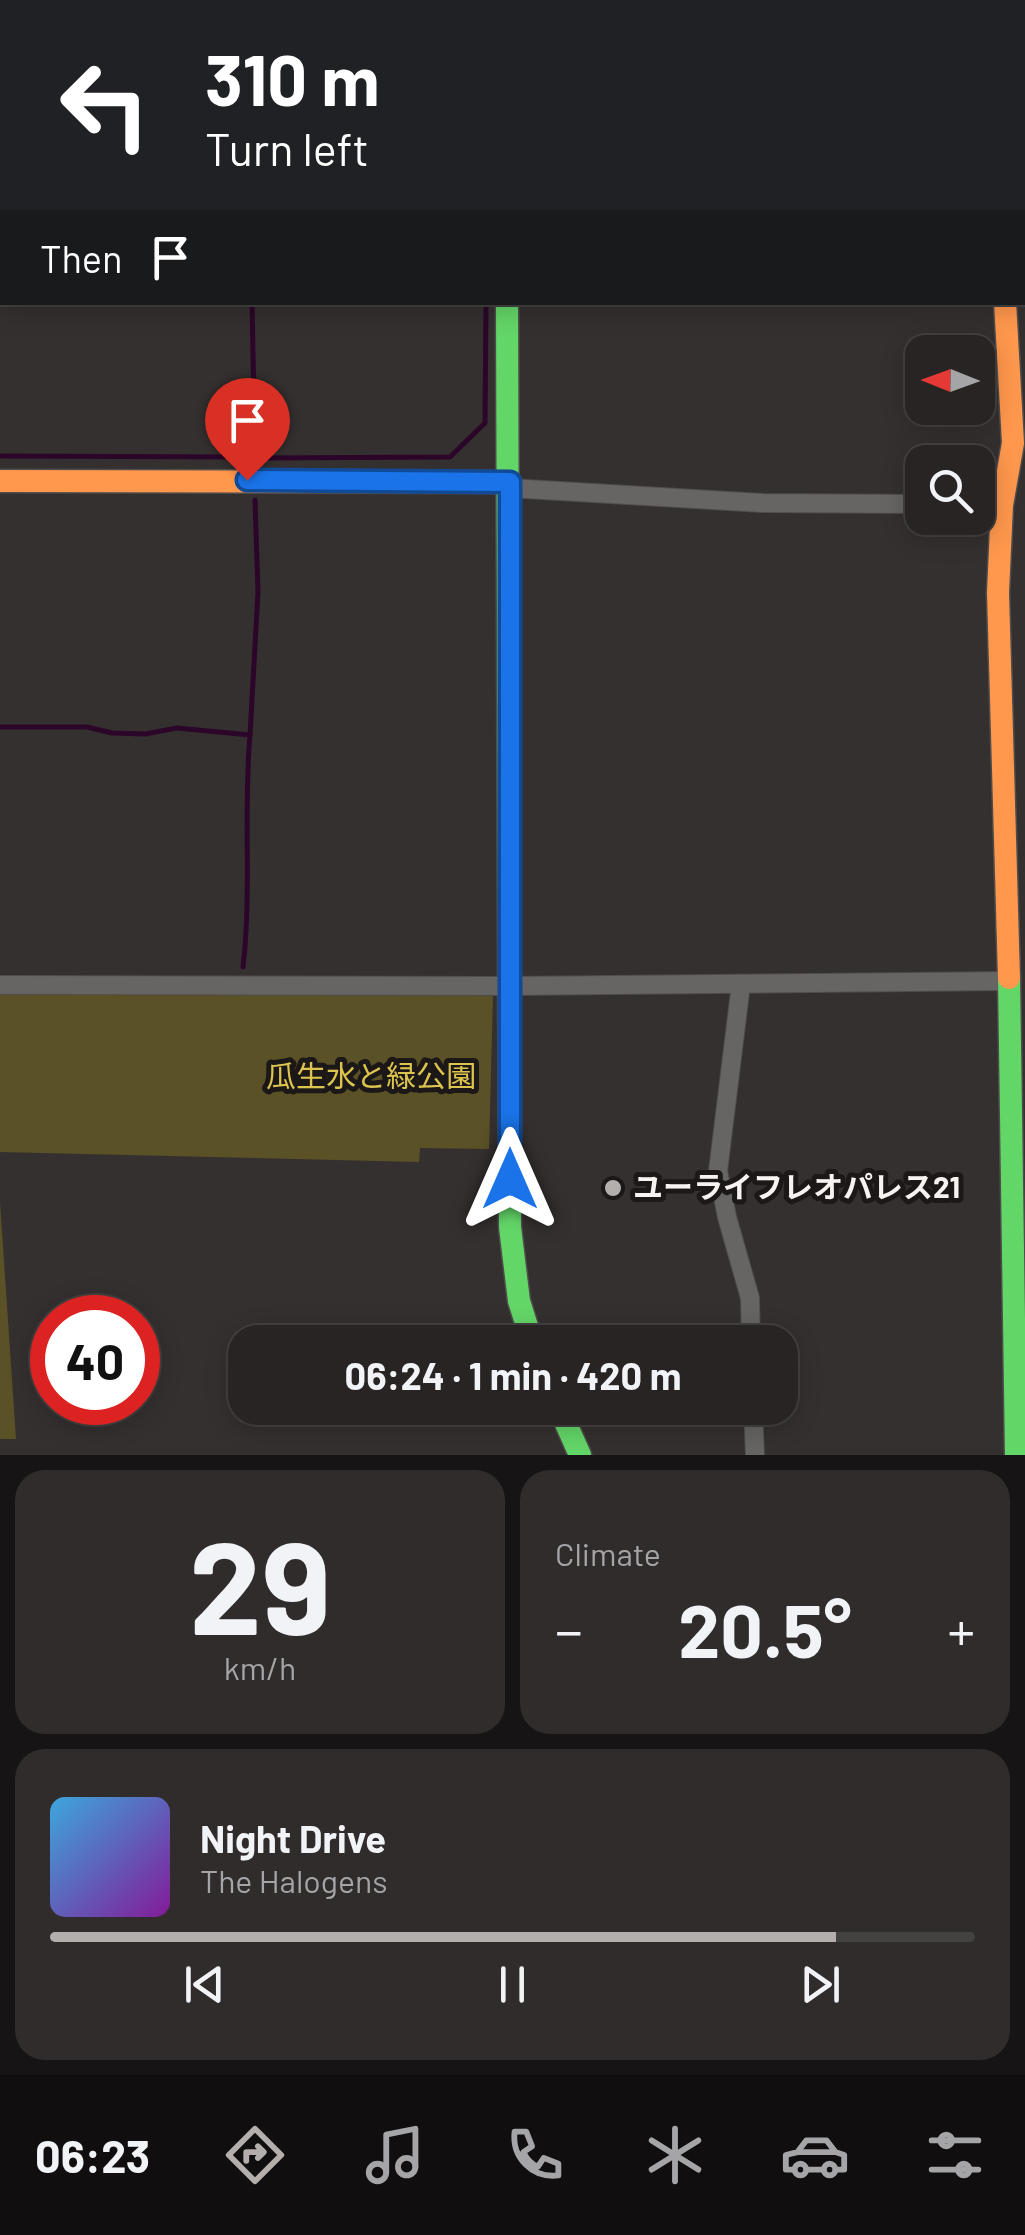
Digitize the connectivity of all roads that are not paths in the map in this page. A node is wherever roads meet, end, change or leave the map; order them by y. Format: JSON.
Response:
{"nodes":[{"id":1,"x":507,"y":305,"type":"edge"},
{"id":2,"x":1005,"y":305,"type":"edge"},
{"id":3,"x":0,"y":481,"type":"edge"},
{"id":4,"x":510,"y":485,"type":"junction"},
{"id":5,"x":905,"y":504,"type":"edge"},
{"id":6,"x":995,"y":504,"type":"edge"},
{"id":7,"x":1002,"y":504,"type":"junction"},
{"id":8,"x":1014,"y":975,"type":"edge"},
{"id":9,"x":741,"y":984,"type":"junction"},
{"id":10,"x":0,"y":986,"type":"edge"},
{"id":11,"x":510,"y":986,"type":"junction"},
{"id":12,"x":527,"y":1325,"type":"edge"},
{"id":13,"x":751,"y":1325,"type":"edge"},
{"id":14,"x":567,"y":1425,"type":"edge"},
{"id":15,"x":754,"y":1425,"type":"edge"},
{"id":16,"x":580,"y":1455,"type":"edge"},
{"id":17,"x":755,"y":1455,"type":"edge"},
{"id":18,"x":1016,"y":1455,"type":"edge"}],
"edges":[{"from":1,"to":4,"type":"street"},
{"from":2,"to":7,"type":"street"},
{"from":3,"to":4,"type":"street"},
{"from":4,"to":5,"type":"street"},
{"from":4,"to":11,"type":"street"},
{"from":6,"to":7,"type":"street"},
{"from":7,"to":8,"type":"street"},
{"from":8,"to":9,"type":"street"},
{"from":8,"to":18,"type":"street"},
{"from":9,"to":11,"type":"street"},
{"from":9,"to":13,"type":"street"},
{"from":10,"to":11,"type":"street"},
{"from":11,"to":12,"type":"street"},
{"from":14,"to":16,"type":"street"},
{"from":15,"to":17,"type":"street"}]}
